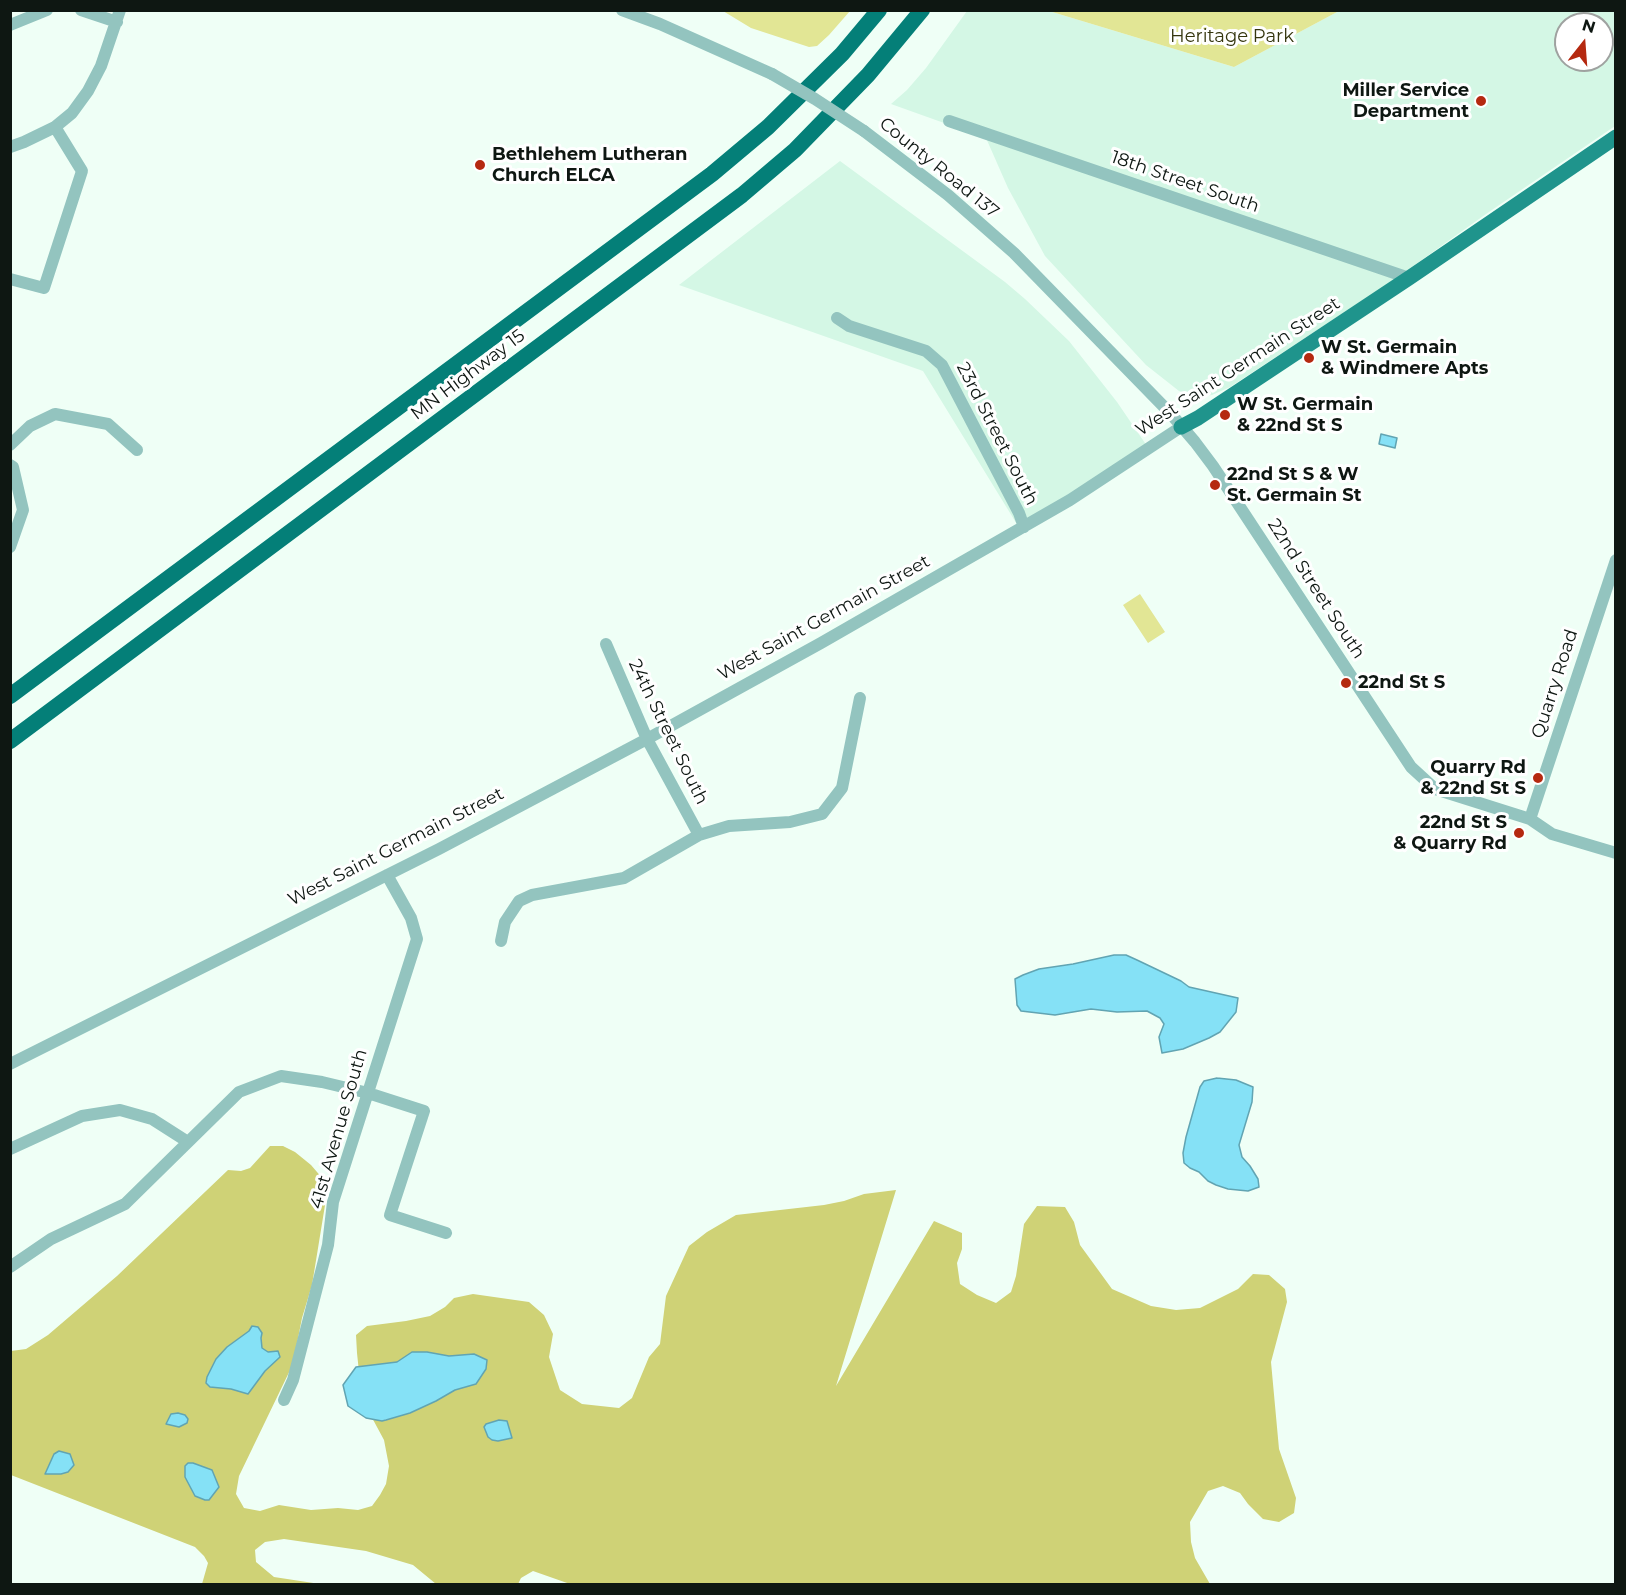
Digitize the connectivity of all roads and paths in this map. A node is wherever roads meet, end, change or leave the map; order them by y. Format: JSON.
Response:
{"nodes":[{"id":1,"x":47,"y":10,"type":"edge"},
{"id":2,"x":81,"y":10,"type":"edge"},
{"id":3,"x":622,"y":10,"type":"edge"},
{"id":4,"x":879,"y":10,"type":"edge"},
{"id":5,"x":922,"y":10,"type":"edge"},
{"id":6,"x":118,"y":16,"type":"edge"},
{"id":7,"x":10,"y":25,"type":"edge"},
{"id":8,"x":949,"y":121,"type":"dead end"},
{"id":9,"x":55,"y":127,"type":"junction"},
{"id":10,"x":1616,"y":137,"type":"edge"},
{"id":11,"x":10,"y":147,"type":"edge"},
{"id":12,"x":1409,"y":278,"type":"junction"},
{"id":13,"x":10,"y":279,"type":"edge"},
{"id":14,"x":837,"y":318,"type":"dead end"},
{"id":15,"x":1182,"y":426,"type":"junction"},
{"id":16,"x":10,"y":445,"type":"edge"},
{"id":17,"x":137,"y":450,"type":"dead end"},
{"id":18,"x":10,"y":465,"type":"edge"},
{"id":19,"x":1024,"y":527,"type":"junction"},
{"id":20,"x":10,"y":547,"type":"edge"},
{"id":21,"x":1616,"y":560,"type":"edge"},
{"id":22,"x":606,"y":644,"type":"dead end"},
{"id":23,"x":10,"y":696,"type":"edge"},
{"id":24,"x":860,"y":698,"type":"dead end"},
{"id":25,"x":647,"y":739,"type":"junction"},
{"id":26,"x":10,"y":741,"type":"edge"},
{"id":27,"x":1530,"y":819,"type":"junction"},
{"id":28,"x":699,"y":835,"type":"junction"},
{"id":29,"x":1616,"y":854,"type":"edge"},
{"id":30,"x":387,"y":875,"type":"junction"},
{"id":31,"x":501,"y":941,"type":"dead end"},
{"id":32,"x":10,"y":1064,"type":"edge"},
{"id":33,"x":368,"y":1093,"type":"junction"},
{"id":34,"x":188,"y":1142,"type":"junction"},
{"id":35,"x":10,"y":1149,"type":"edge"},
{"id":36,"x":446,"y":1233,"type":"dead end"},
{"id":37,"x":10,"y":1267,"type":"edge"},
{"id":38,"x":284,"y":1400,"type":"dead end"}],
"edges":[{"from":1,"to":7,"type":"street"},
{"from":2,"to":6,"type":"street"},
{"from":3,"to":15,"type":"street","name":"County Road 137","bridge":true},
{"from":4,"to":23,"type":"highway","name":"MN Highway 15"},
{"from":5,"to":26,"type":"highway","name":"MN Highway 15"},
{"from":6,"to":9,"type":"street"},
{"from":8,"to":12,"type":"street","name":"18th Street South"},
{"from":9,"to":11,"type":"street"},
{"from":9,"to":13,"type":"street"},
{"from":10,"to":12,"type":"main road","name":"West Saint Germain Street"},
{"from":12,"to":15,"type":"main road","name":"West Saint Germain Street"},
{"from":14,"to":19,"type":"street","name":"23rd Street South"},
{"from":15,"to":19,"type":"street","name":"West Saint Germain Street"},
{"from":15,"to":27,"type":"street","name":"22nd Street South"},
{"from":16,"to":17,"type":"street"},
{"from":18,"to":20,"type":"street"},
{"from":19,"to":25,"type":"street","name":"West Saint Germain Street"},
{"from":21,"to":27,"type":"street","name":"Quarry Road"},
{"from":22,"to":25,"type":"street","name":"24th Street South"},
{"from":24,"to":28,"type":"street"},
{"from":25,"to":28,"type":"street","name":"24th Street South"},
{"from":25,"to":30,"type":"street","name":"West Saint Germain Street"},
{"from":27,"to":29,"type":"street","name":"22nd Street South"},
{"from":28,"to":31,"type":"street"},
{"from":30,"to":32,"type":"street","name":"West Saint Germain Street"},
{"from":30,"to":33,"type":"street","name":"41st Avenue South"},
{"from":33,"to":34,"type":"street"},
{"from":33,"to":36,"type":"street"},
{"from":33,"to":38,"type":"street","name":"41st Avenue South"},
{"from":34,"to":35,"type":"street"},
{"from":34,"to":37,"type":"street"}]}
